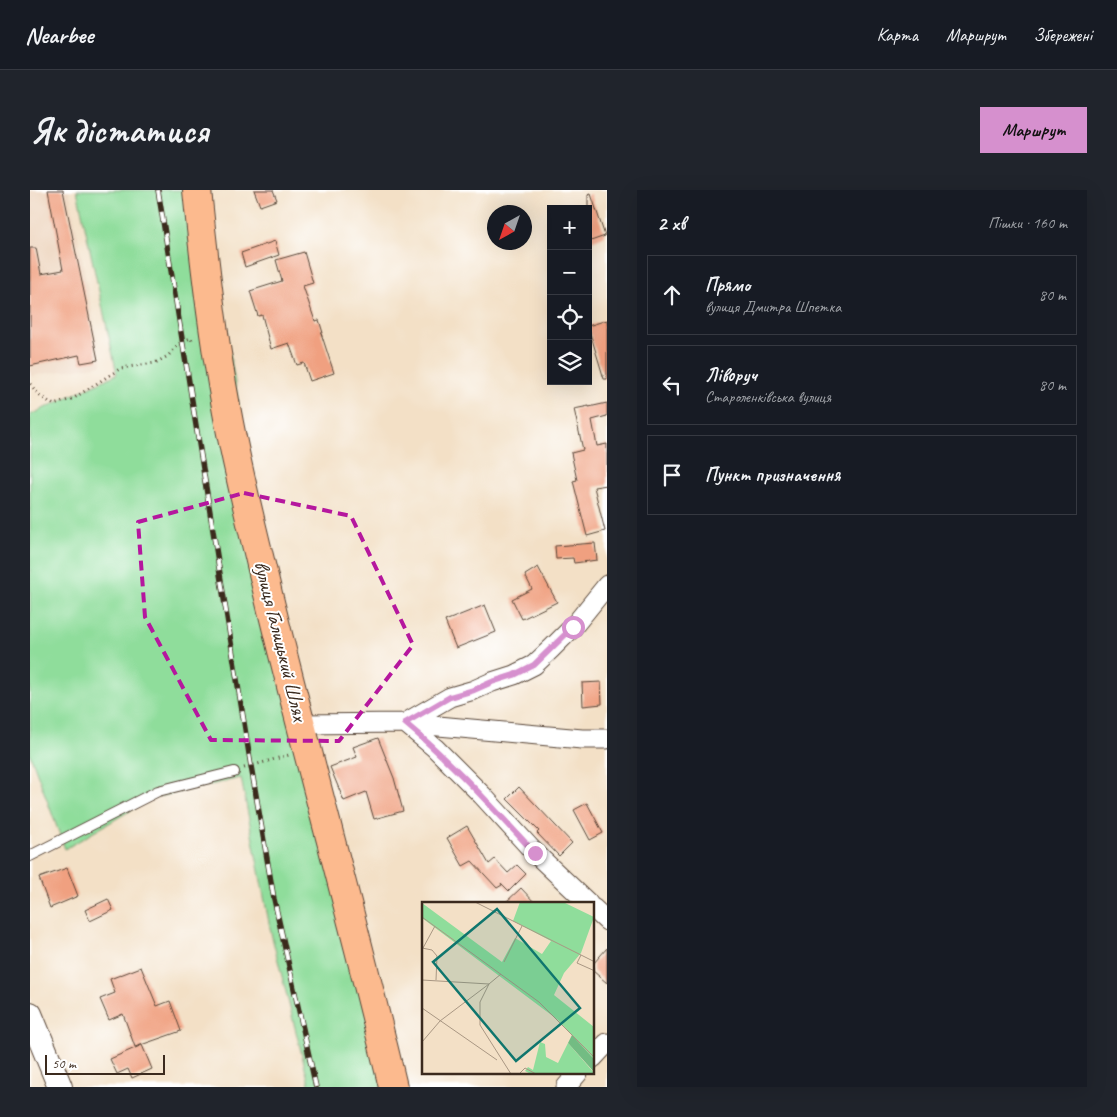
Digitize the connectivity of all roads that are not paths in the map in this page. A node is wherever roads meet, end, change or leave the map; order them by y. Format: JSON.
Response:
{"nodes":[{"id":1,"x":197,"y":190,"type":"edge"},
{"id":2,"x":607,"y":585,"type":"edge"},
{"id":3,"x":405,"y":723,"type":"junction"},
{"id":4,"x":305,"y":736,"type":"junction"},
{"id":5,"x":607,"y":739,"type":"edge"},
{"id":6,"x":234,"y":772,"type":"road end"},
{"id":7,"x":30,"y":856,"type":"edge"},
{"id":8,"x":587,"y":902,"type":"edge"},
{"id":9,"x":594,"y":909,"type":"edge"},
{"id":10,"x":607,"y":921,"type":"edge"},
{"id":11,"x":30,"y":1014,"type":"edge"},
{"id":12,"x":607,"y":1044,"type":"edge"},
{"id":13,"x":594,"y":1057,"type":"edge"},
{"id":14,"x":577,"y":1074,"type":"edge"},
{"id":15,"x":60,"y":1087,"type":"edge"},
{"id":16,"x":393,"y":1087,"type":"edge"},
{"id":17,"x":566,"y":1087,"type":"edge"}],
"edges":[{"from":1,"to":4,"type":"highway","name":"вулиця Галицький Шлях"},
{"from":2,"to":3,"type":"street"},
{"from":3,"to":4,"type":"street"},
{"from":3,"to":5,"type":"street"},
{"from":3,"to":8,"type":"street"},
{"from":4,"to":16,"type":"highway","name":"вулиця Галицький Шлях"},
{"from":6,"to":7,"type":"lane"},
{"from":9,"to":10,"type":"street"},
{"from":11,"to":15,"type":"street"},
{"from":12,"to":13,"type":"street"},
{"from":14,"to":17,"type":"street"}]}
